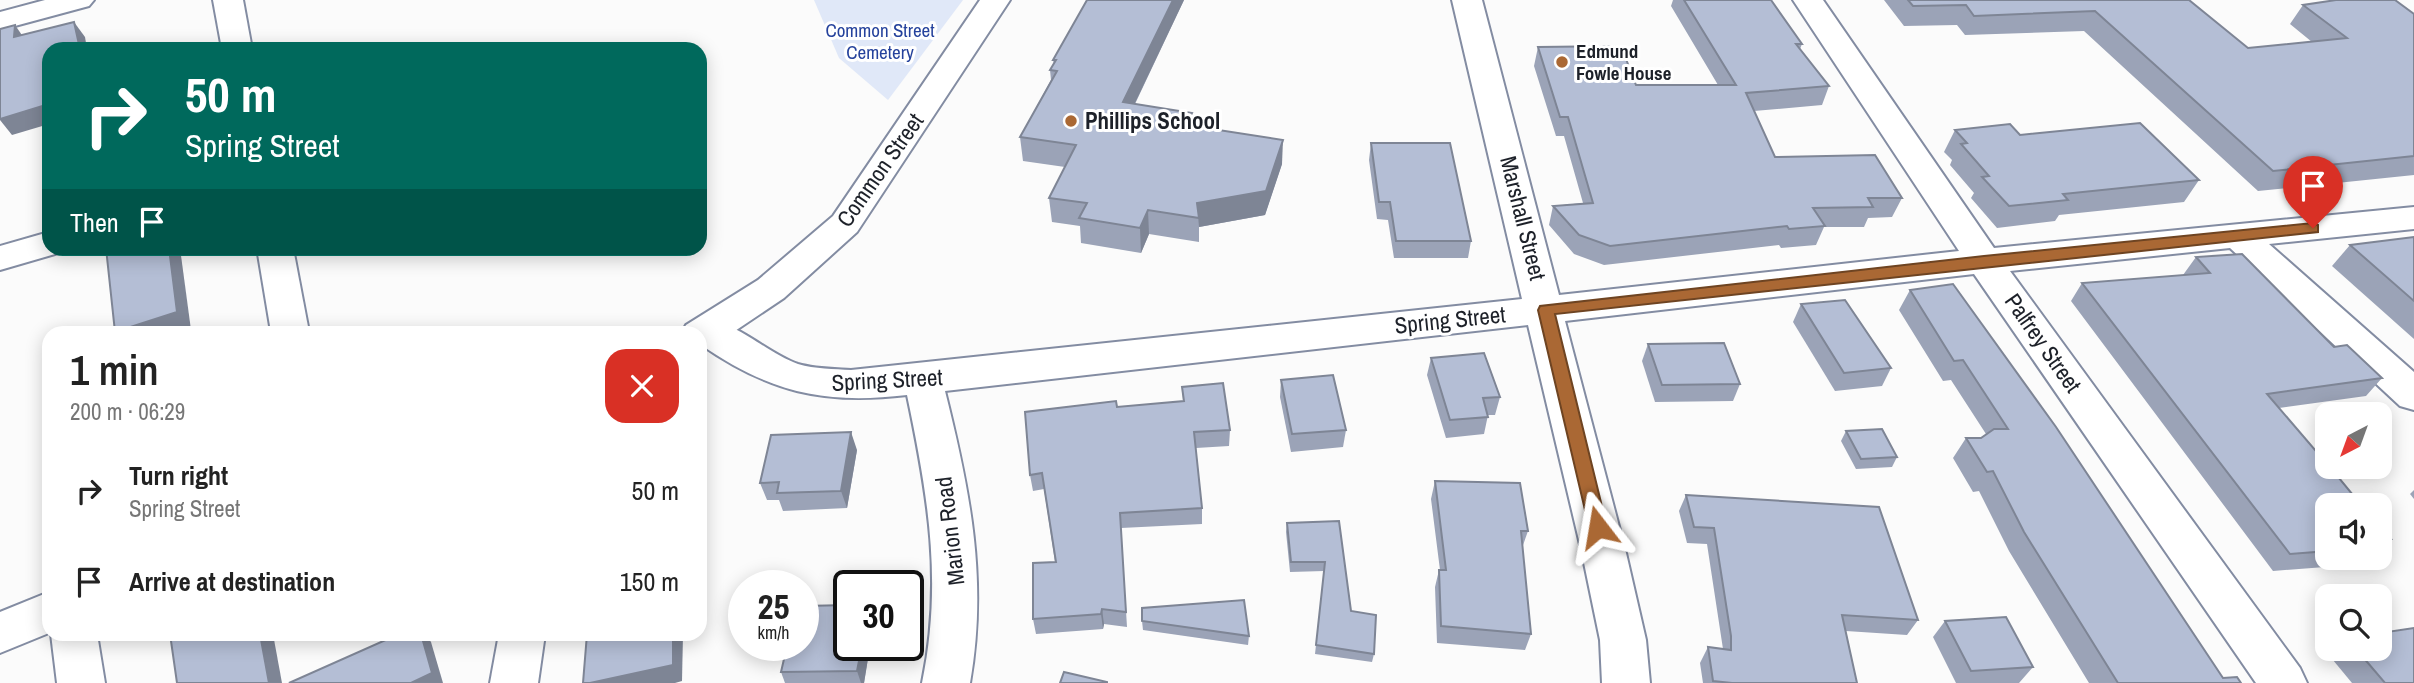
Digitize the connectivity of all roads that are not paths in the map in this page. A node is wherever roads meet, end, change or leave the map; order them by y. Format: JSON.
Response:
{"nodes":[{"id":1,"x":79,"y":0,"type":"edge"},
{"id":2,"x":228,"y":0,"type":"edge"},
{"id":3,"x":995,"y":0,"type":"edge"},
{"id":4,"x":1466,"y":0,"type":"edge"},
{"id":5,"x":1808,"y":0,"type":"edge"},
{"id":6,"x":0,"y":22,"type":"edge"},
{"id":7,"x":236,"y":42,"type":"edge"},
{"id":8,"x":2414,"y":218,"type":"edge"},
{"id":9,"x":2238,"y":236,"type":"junction"},
{"id":10,"x":42,"y":246,"type":"edge"},
{"id":11,"x":276,"y":256,"type":"edge"},
{"id":12,"x":0,"y":258,"type":"edge"},
{"id":13,"x":1984,"y":261,"type":"junction"},
{"id":14,"x":1546,"y":310,"type":"junction"},
{"id":15,"x":289,"y":326,"type":"edge"},
{"id":16,"x":707,"y":331,"type":"edge"},
{"id":17,"x":707,"y":335,"type":"edge"},
{"id":18,"x":923,"y":380,"type":"junction"},
{"id":19,"x":2414,"y":395,"type":"edge"},
{"id":20,"x":42,"y":615,"type":"edge"},
{"id":21,"x":0,"y":633,"type":"edge"},
{"id":22,"x":75,"y":641,"type":"edge"},
{"id":23,"x":522,"y":641,"type":"edge"},
{"id":24,"x":81,"y":683,"type":"edge"},
{"id":25,"x":514,"y":683,"type":"edge"},
{"id":26,"x":946,"y":683,"type":"edge"},
{"id":27,"x":1626,"y":683,"type":"edge"},
{"id":28,"x":2283,"y":683,"type":"edge"}],
"edges":[{"from":1,"to":6,"type":"street"},
{"from":2,"to":7,"type":"street"},
{"from":3,"to":16,"type":"street","name":"Common Street"},
{"from":4,"to":14,"type":"street","name":"Marshall Street"},
{"from":5,"to":13,"type":"street","name":"Palfrey Street"},
{"from":8,"to":9,"type":"street","name":"Spring Street"},
{"from":9,"to":13,"type":"street","name":"Spring Street"},
{"from":9,"to":19,"type":"street"},
{"from":10,"to":12,"type":"street"},
{"from":11,"to":15,"type":"street"},
{"from":13,"to":14,"type":"street","name":"Spring Street"},
{"from":13,"to":28,"type":"street","name":"Palfrey Street"},
{"from":14,"to":18,"type":"street","name":"Spring Street"},
{"from":14,"to":27,"type":"street","name":"Marshall Street"},
{"from":17,"to":18,"type":"street","name":"Spring Street"},
{"from":18,"to":26,"type":"street","name":"Marion Road"},
{"from":20,"to":21,"type":"street"},
{"from":22,"to":24,"type":"street"},
{"from":23,"to":25,"type":"street"}]}
